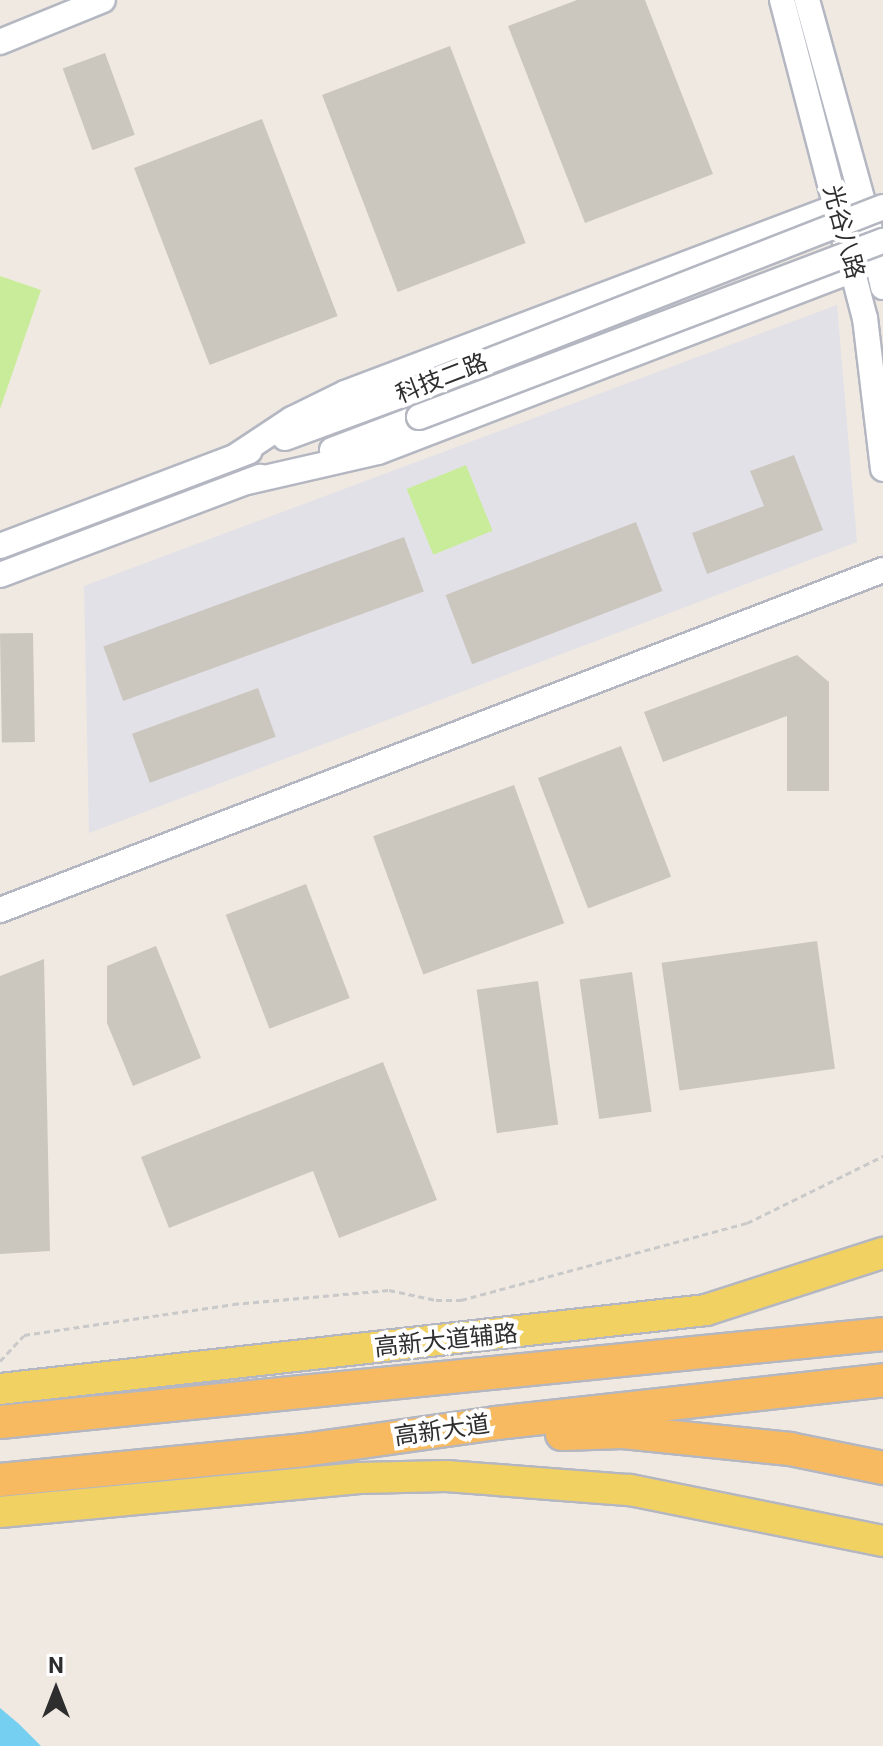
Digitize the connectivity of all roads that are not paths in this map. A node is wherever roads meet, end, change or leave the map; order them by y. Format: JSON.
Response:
{"nodes":[{"id":1,"x":103,"y":0,"type":"edge"},
{"id":2,"x":782,"y":0,"type":"edge"},
{"id":3,"x":807,"y":0,"type":"edge"},
{"id":4,"x":0,"y":42,"type":"edge"},
{"id":5,"x":836,"y":207,"type":"junction"},
{"id":6,"x":883,"y":207,"type":"edge"},
{"id":7,"x":883,"y":241,"type":"edge"},
{"id":8,"x":853,"y":270,"type":"junction"},
{"id":9,"x":883,"y":287,"type":"edge"},
{"id":10,"x":236,"y":456,"type":"junction"},
{"id":11,"x":883,"y":469,"type":"edge"},
{"id":12,"x":247,"y":482,"type":"junction"},
{"id":13,"x":0,"y":546,"type":"edge"},
{"id":14,"x":883,"y":570,"type":"edge"},
{"id":15,"x":0,"y":575,"type":"edge"},
{"id":16,"x":0,"y":910,"type":"edge"},
{"id":17,"x":883,"y":1253,"type":"edge"},
{"id":18,"x":883,"y":1319,"type":"edge"},
{"id":19,"x":883,"y":1334,"type":"edge"},
{"id":20,"x":732,"y":1351,"type":"junction"},
{"id":21,"x":557,"y":1367,"type":"junction"},
{"id":22,"x":883,"y":1380,"type":"edge"},
{"id":23,"x":10,"y":1388,"type":"edge"},
{"id":24,"x":151,"y":1407,"type":"junction"},
{"id":25,"x":561,"y":1415,"type":"junction"},
{"id":26,"x":0,"y":1422,"type":"edge"},
{"id":27,"x":200,"y":1461,"type":"junction"},
{"id":28,"x":883,"y":1468,"type":"edge"},
{"id":29,"x":0,"y":1480,"type":"edge"},
{"id":30,"x":0,"y":1512,"type":"edge"},
{"id":31,"x":883,"y":1541,"type":"edge"}],
"edges":[{"from":1,"to":4,"type":"street"},
{"from":2,"to":5,"type":"street","name":"光谷八路"},
{"from":3,"to":9,"type":"street","name":"光谷八路"},
{"from":5,"to":8,"type":"street","name":"光谷八路"},
{"from":5,"to":10,"type":"street"},
{"from":6,"to":10,"type":"street","name":"科技二路","bridge":true},
{"from":7,"to":12,"type":"street","name":"科技二路","bridge":true},
{"from":8,"to":11,"type":"street","name":"光谷八路"},
{"from":8,"to":12,"type":"street"},
{"from":10,"to":13,"type":"street","name":"科技二路"},
{"from":12,"to":15,"type":"street","name":"科技二路"},
{"from":14,"to":16,"type":"street"},
{"from":17,"to":23,"type":"main road","name":"高新大道辅路"},
{"from":18,"to":20,"type":"highway"},
{"from":19,"to":20,"type":"highway"},
{"from":20,"to":21,"type":"highway"},
{"from":21,"to":24,"type":"highway"},
{"from":21,"to":25,"type":"highway"},
{"from":22,"to":25,"type":"highway","name":"高新大道"},
{"from":23,"to":24,"type":"main road"},
{"from":24,"to":26,"type":"highway"},
{"from":25,"to":27,"type":"highway","name":"高新大道"},
{"from":27,"to":28,"type":"highway"},
{"from":27,"to":29,"type":"highway","name":"高新大道"},
{"from":30,"to":31,"type":"main road"}]}
